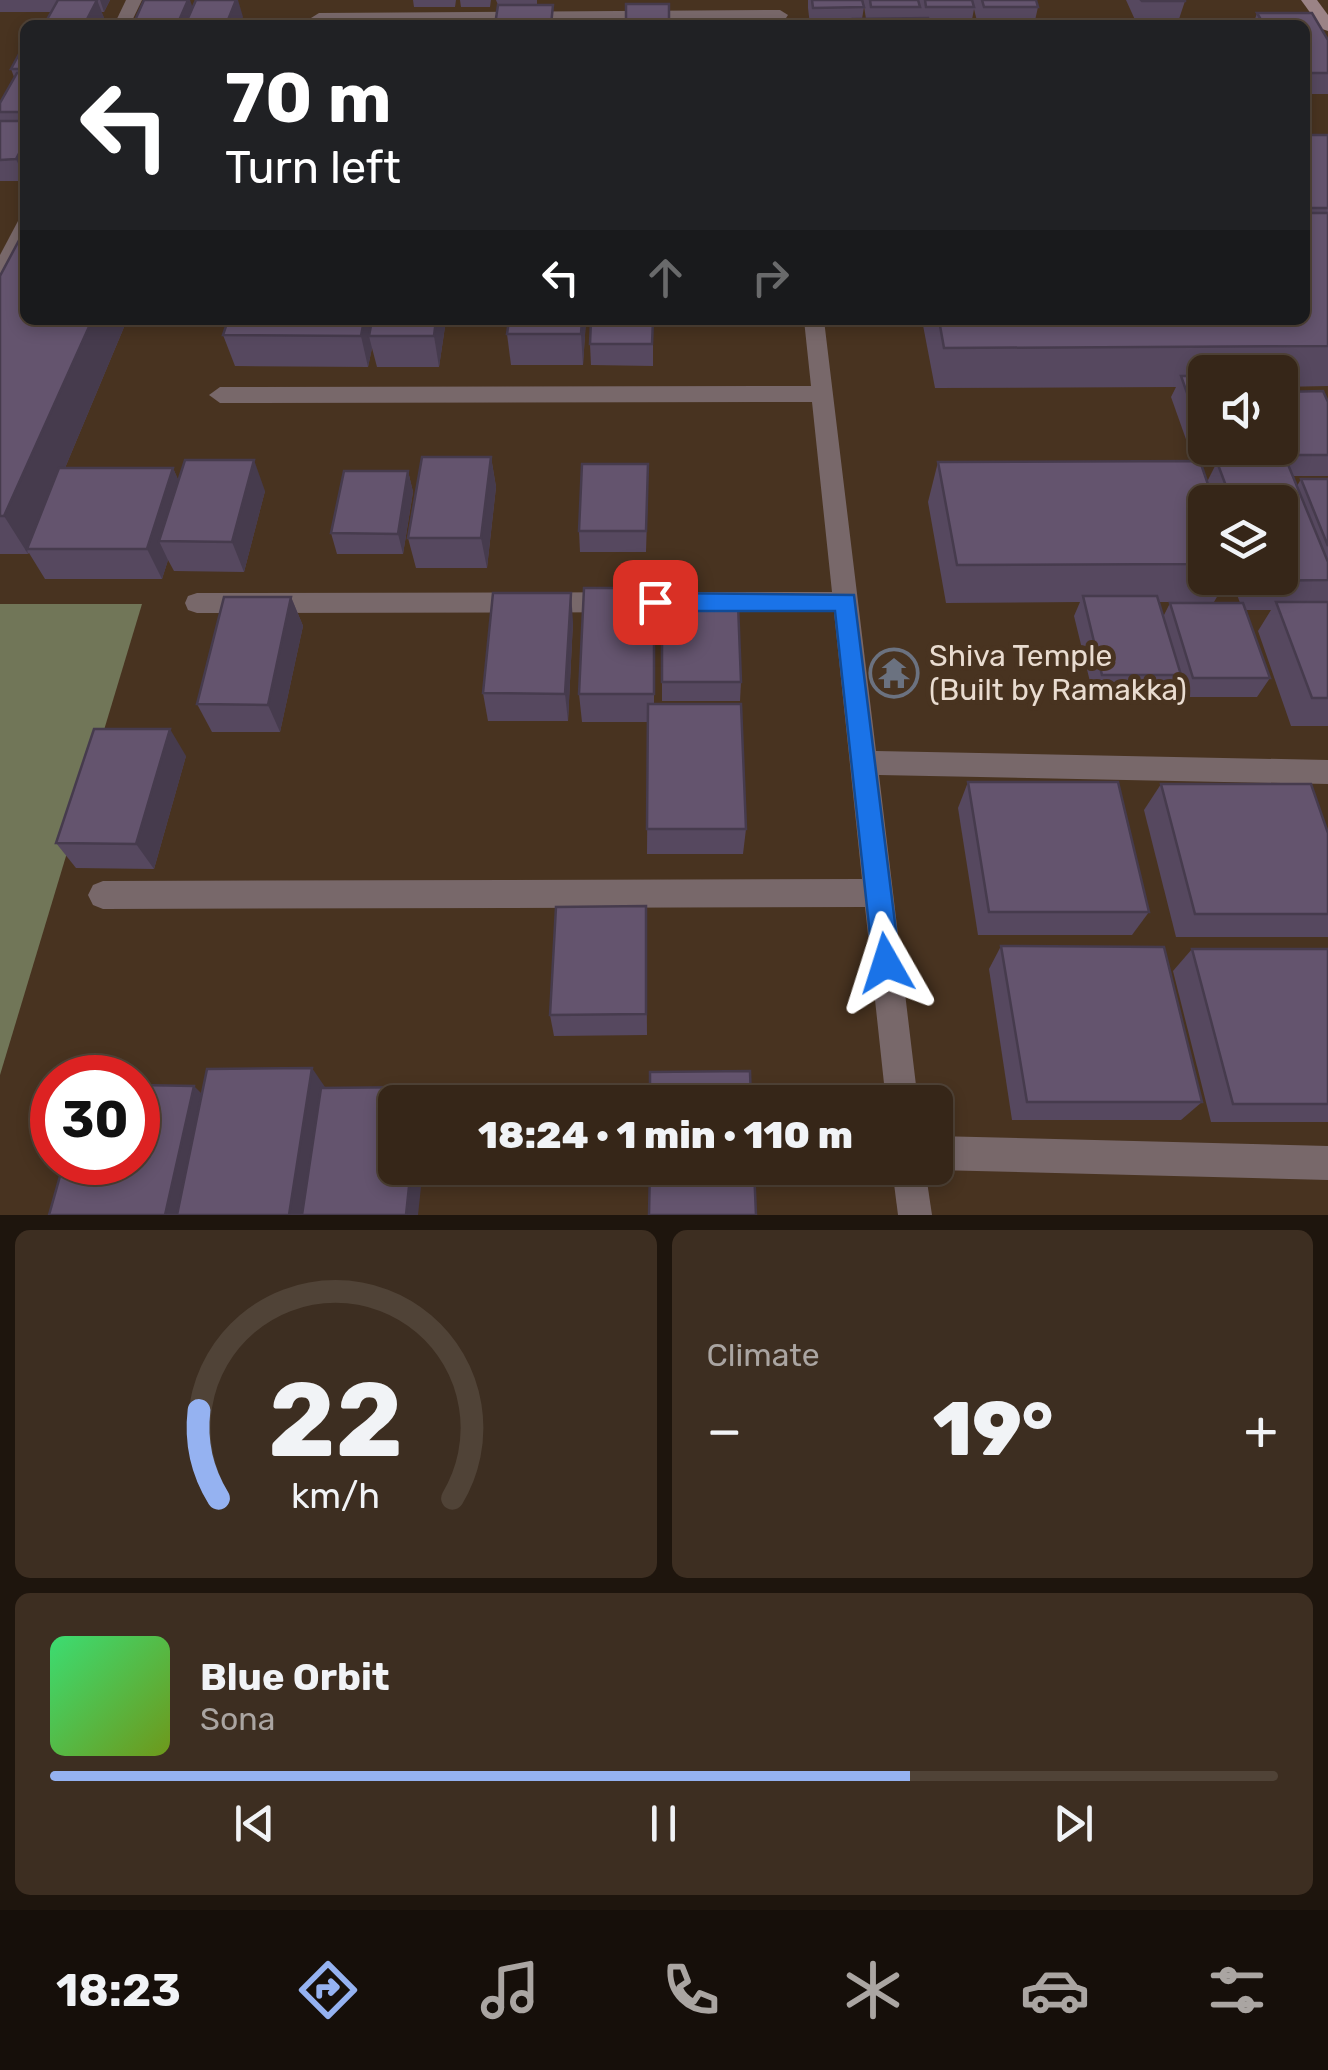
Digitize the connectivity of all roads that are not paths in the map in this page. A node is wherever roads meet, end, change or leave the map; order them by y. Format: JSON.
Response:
{"nodes":[{"id":1,"x":1310,"y":0,"type":"edge"},
{"id":2,"x":780,"y":13,"type":"edge"},
{"id":3,"x":319,"y":18,"type":"dead end"},
{"id":4,"x":1328,"y":26,"type":"edge"},
{"id":5,"x":20,"y":235,"type":"edge"},
{"id":6,"x":0,"y":275,"type":"edge"},
{"id":7,"x":815,"y":325,"type":"edge"},
{"id":8,"x":823,"y":394,"type":"junction"},
{"id":9,"x":220,"y":396,"type":"dead end"},
{"id":10,"x":846,"y":602,"type":"junction"},
{"id":11,"x":197,"y":603,"type":"dead end"},
{"id":12,"x":864,"y":763,"type":"junction"},
{"id":13,"x":1328,"y":772,"type":"edge"},
{"id":14,"x":879,"y":893,"type":"junction"},
{"id":15,"x":103,"y":896,"type":"dead end"},
{"id":16,"x":900,"y":1085,"type":"edge"},
{"id":17,"x":953,"y":1153,"type":"edge"},
{"id":18,"x":1328,"y":1163,"type":"edge"},
{"id":19,"x":912,"y":1185,"type":"edge"},
{"id":20,"x":915,"y":1215,"type":"edge"}],
"edges":[{"from":1,"to":4,"type":"street"},
{"from":2,"to":3,"type":"street"},
{"from":5,"to":6,"type":"street"},
{"from":7,"to":8,"type":"street"},
{"from":8,"to":9,"type":"street"},
{"from":8,"to":10,"type":"street"},
{"from":10,"to":11,"type":"street"},
{"from":10,"to":12,"type":"street"},
{"from":12,"to":13,"type":"street"},
{"from":12,"to":14,"type":"street"},
{"from":14,"to":15,"type":"street"},
{"from":14,"to":16,"type":"street"},
{"from":17,"to":18,"type":"street"},
{"from":19,"to":20,"type":"street"}]}
